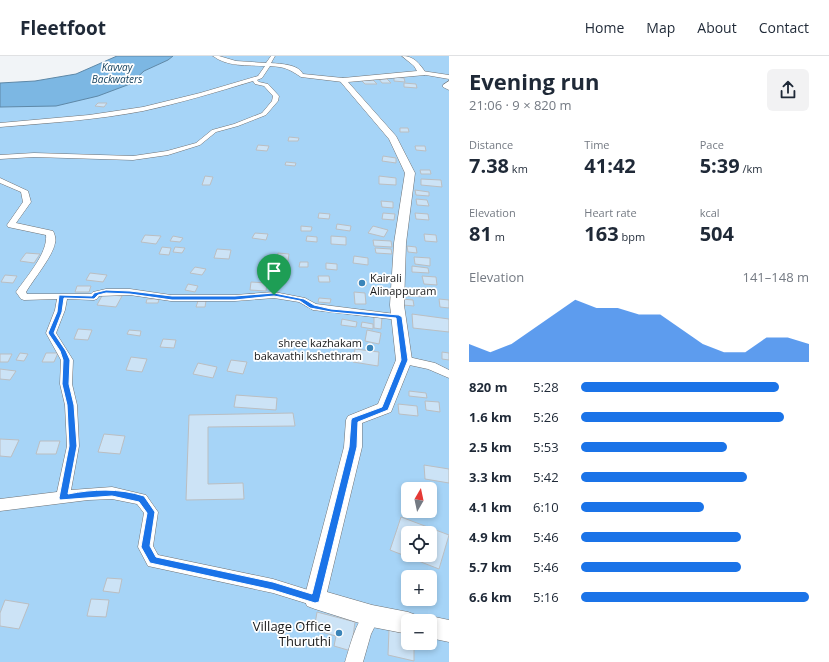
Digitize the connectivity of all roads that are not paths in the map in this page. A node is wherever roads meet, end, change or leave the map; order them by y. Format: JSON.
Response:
{"nodes":[{"id":1,"x":215,"y":56,"type":"edge"},
{"id":2,"x":273,"y":56,"type":"edge"},
{"id":3,"x":405,"y":56,"type":"edge"},
{"id":4,"x":268,"y":65,"type":"junction"},
{"id":5,"x":422,"y":73,"type":"junction"},
{"id":6,"x":449,"y":77,"type":"edge"},
{"id":7,"x":254,"y":79,"type":"junction"},
{"id":8,"x":343,"y":80,"type":"junction"},
{"id":9,"x":449,"y":82,"type":"edge"},
{"id":10,"x":449,"y":88,"type":"edge"},
{"id":11,"x":0,"y":125,"type":"edge"},
{"id":12,"x":0,"y":158,"type":"edge"},
{"id":13,"x":0,"y":180,"type":"edge"},
{"id":14,"x":62,"y":296,"type":"junction"},
{"id":15,"x":399,"y":317,"type":"junction"},
{"id":16,"x":404,"y":360,"type":"junction"},
{"id":17,"x":449,"y":374,"type":"edge"},
{"id":18,"x":63,"y":498,"type":"junction"},
{"id":19,"x":0,"y":505,"type":"edge"},
{"id":20,"x":315,"y":599,"type":"junction"},
{"id":21,"x":372,"y":616,"type":"junction"},
{"id":22,"x":401,"y":622,"type":"edge"},
{"id":23,"x":437,"y":628,"type":"edge"},
{"id":24,"x":449,"y":631,"type":"edge"},
{"id":25,"x":354,"y":662,"type":"edge"}],
"edges":[{"from":1,"to":4,"type":"street"},
{"from":2,"to":4,"type":"street"},
{"from":3,"to":5,"type":"main road"},
{"from":4,"to":7,"type":"street"},
{"from":4,"to":8,"type":"street"},
{"from":5,"to":6,"type":"street"},
{"from":5,"to":8,"type":"main road"},
{"from":7,"to":11,"type":"street"},
{"from":7,"to":12,"type":"street"},
{"from":8,"to":15,"type":"main road"},
{"from":9,"to":10,"type":"street"},
{"from":13,"to":14,"type":"street"},
{"from":14,"to":15,"type":"street"},
{"from":14,"to":18,"type":"street"},
{"from":15,"to":16,"type":"main road"},
{"from":16,"to":17,"type":"street"},
{"from":16,"to":20,"type":"main road"},
{"from":18,"to":19,"type":"street"},
{"from":18,"to":20,"type":"street"},
{"from":20,"to":21,"type":"main road"},
{"from":21,"to":22,"type":"main road"},
{"from":21,"to":25,"type":"street"},
{"from":23,"to":24,"type":"main road"}]}
